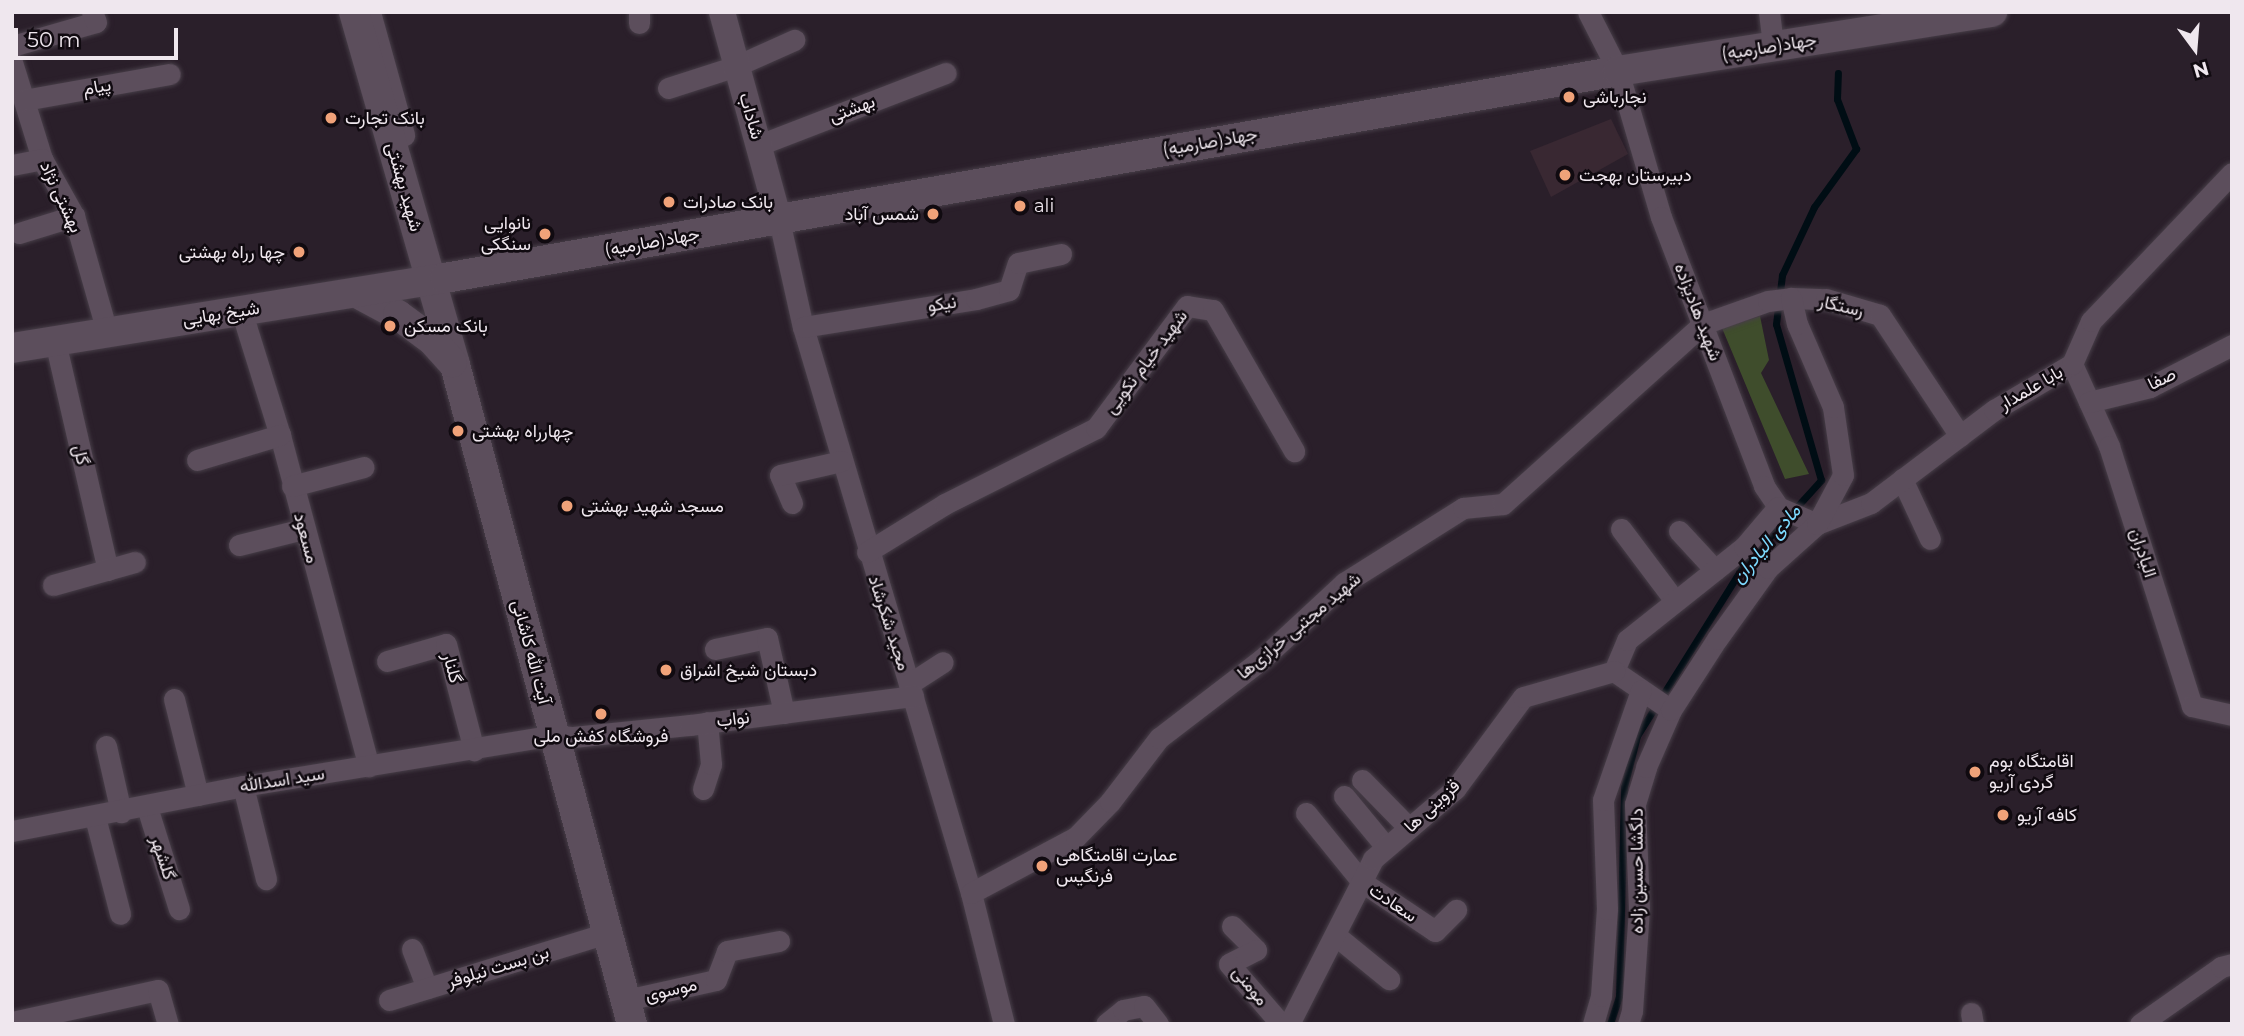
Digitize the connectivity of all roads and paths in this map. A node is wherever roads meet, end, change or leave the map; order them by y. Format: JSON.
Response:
{"nodes":[{"id":1,"x":92,"y":12,"type":"edge"},
{"id":2,"x":354,"y":12,"type":"edge"},
{"id":3,"x":370,"y":12,"type":"edge"},
{"id":4,"x":722,"y":12,"type":"edge"},
{"id":5,"x":1588,"y":12,"type":"edge"},
{"id":6,"x":1769,"y":12,"type":"edge"},
{"id":7,"x":1992,"y":12,"type":"edge"},
{"id":8,"x":794,"y":40,"type":"dead end"},
{"id":9,"x":12,"y":46,"type":"edge"},
{"id":10,"x":1773,"y":47,"type":"junction"},
{"id":11,"x":12,"y":62,"type":"edge"},
{"id":12,"x":737,"y":66,"type":"junction"},
{"id":13,"x":1618,"y":71,"type":"junction"},
{"id":14,"x":946,"y":73,"type":"dead end"},
{"id":15,"x":170,"y":74,"type":"dead end"},
{"id":16,"x":668,"y":88,"type":"dead end"},
{"id":17,"x":24,"y":100,"type":"junction"},
{"id":18,"x":759,"y":145,"type":"junction"},
{"id":19,"x":42,"y":159,"type":"junction"},
{"id":20,"x":12,"y":165,"type":"edge"},
{"id":21,"x":2232,"y":173,"type":"edge"},
{"id":22,"x":74,"y":216,"type":"junction"},
{"id":23,"x":779,"y":220,"type":"junction"},
{"id":24,"x":19,"y":233,"type":"dead end"},
{"id":25,"x":1061,"y":254,"type":"dead end"},
{"id":26,"x":435,"y":270,"type":"junction"},
{"id":27,"x":357,"y":293,"type":"junction"},
{"id":28,"x":1791,"y":298,"type":"junction"},
{"id":29,"x":241,"y":310,"type":"junction"},
{"id":30,"x":1703,"y":324,"type":"junction"},
{"id":31,"x":803,"y":327,"type":"junction"},
{"id":32,"x":107,"y":332,"type":"junction"},
{"id":33,"x":55,"y":341,"type":"junction"},
{"id":34,"x":2232,"y":345,"type":"edge"},
{"id":35,"x":12,"y":348,"type":"edge"},
{"id":36,"x":2072,"y":364,"type":"junction"},
{"id":37,"x":455,"y":365,"type":"junction"},
{"id":38,"x":2089,"y":402,"type":"junction"},
{"id":39,"x":280,"y":435,"type":"junction"},
{"id":40,"x":1960,"y":436,"type":"junction"},
{"id":41,"x":1294,"y":451,"type":"dead end"},
{"id":42,"x":197,"y":460,"type":"dead end"},
{"id":43,"x":841,"y":461,"type":"junction"},
{"id":44,"x":364,"y":467,"type":"dead end"},
{"id":45,"x":1902,"y":479,"type":"junction"},
{"id":46,"x":292,"y":486,"type":"junction"},
{"id":47,"x":792,"y":503,"type":"dead end"},
{"id":48,"x":1778,"y":507,"type":"junction"},
{"id":49,"x":1817,"y":524,"type":"junction"},
{"id":50,"x":303,"y":529,"type":"junction"},
{"id":51,"x":1621,"y":529,"type":"dead end"},
{"id":52,"x":1679,"y":531,"type":"dead end"},
{"id":53,"x":1930,"y":539,"type":"dead end"},
{"id":54,"x":239,"y":545,"type":"dead end"},
{"id":55,"x":867,"y":552,"type":"junction"},
{"id":56,"x":135,"y":562,"type":"dead end"},
{"id":57,"x":108,"y":570,"type":"junction"},
{"id":58,"x":1715,"y":570,"type":"junction"},
{"id":59,"x":53,"y":585,"type":"dead end"},
{"id":60,"x":1675,"y":601,"type":"junction"},
{"id":61,"x":715,"y":649,"type":"dead end"},
{"id":62,"x":387,"y":661,"type":"dead end"},
{"id":63,"x":943,"y":662,"type":"dead end"},
{"id":64,"x":1614,"y":671,"type":"junction"},
{"id":65,"x":911,"y":690,"type":"junction"},
{"id":66,"x":1641,"y":690,"type":"junction"},
{"id":67,"x":174,"y":699,"type":"dead end"},
{"id":68,"x":1671,"y":710,"type":"junction"},
{"id":69,"x":784,"y":713,"type":"junction"},
{"id":70,"x":2232,"y":715,"type":"edge"},
{"id":71,"x":707,"y":722,"type":"junction"},
{"id":72,"x":553,"y":735,"type":"junction"},
{"id":73,"x":106,"y":746,"type":"dead end"},
{"id":74,"x":474,"y":750,"type":"junction"},
{"id":75,"x":369,"y":766,"type":"junction"},
{"id":76,"x":1362,"y":780,"type":"dead end"},
{"id":77,"x":243,"y":786,"type":"junction"},
{"id":78,"x":703,"y":789,"type":"dead end"},
{"id":79,"x":198,"y":795,"type":"junction"},
{"id":80,"x":1344,"y":796,"type":"dead end"},
{"id":81,"x":147,"y":807,"type":"junction"},
{"id":82,"x":121,"y":812,"type":"junction"},
{"id":83,"x":1306,"y":813,"type":"dead end"},
{"id":84,"x":95,"y":817,"type":"junction"},
{"id":85,"x":1409,"y":828,"type":"junction"},
{"id":86,"x":12,"y":831,"type":"edge"},
{"id":87,"x":1386,"y":847,"type":"junction"},
{"id":88,"x":266,"y":879,"type":"dead end"},
{"id":89,"x":1362,"y":882,"type":"junction"},
{"id":90,"x":971,"y":893,"type":"junction"},
{"id":91,"x":179,"y":909,"type":"dead end"},
{"id":92,"x":1456,"y":910,"type":"dead end"},
{"id":93,"x":120,"y":914,"type":"dead end"},
{"id":94,"x":1232,"y":926,"type":"dead end"},
{"id":95,"x":607,"y":933,"type":"junction"},
{"id":96,"x":1335,"y":935,"type":"junction"},
{"id":97,"x":779,"y":941,"type":"dead end"},
{"id":98,"x":412,"y":949,"type":"dead end"},
{"id":99,"x":2232,"y":964,"type":"edge"},
{"id":100,"x":1390,"y":979,"type":"dead end"},
{"id":101,"x":427,"y":988,"type":"junction"},
{"id":102,"x":390,"y":1000,"type":"dead end"},
{"id":103,"x":629,"y":1012,"type":"edge"},
{"id":104,"x":2165,"y":1017,"type":"edge"},
{"id":105,"x":12,"y":1022,"type":"edge"},
{"id":106,"x":168,"y":1024,"type":"edge"},
{"id":107,"x":1004,"y":1024,"type":"edge"},
{"id":108,"x":1106,"y":1024,"type":"edge"},
{"id":109,"x":1157,"y":1024,"type":"edge"},
{"id":110,"x":1281,"y":1024,"type":"edge"},
{"id":111,"x":1289,"y":1024,"type":"edge"},
{"id":112,"x":1593,"y":1024,"type":"edge"},
{"id":113,"x":1628,"y":1024,"type":"edge"},
{"id":114,"x":2140,"y":1024,"type":"edge"}],
"edges":[{"from":1,"to":9,"type":"street"},
{"from":2,"to":26,"type":"main road","name":"شهید بهشتی"},
{"from":3,"to":26,"type":"street","name":"شهید بهشتی"},
{"from":4,"to":12,"type":"street","name":"شاداب"},
{"from":5,"to":13,"type":"street","name":"شهید هادیزاده"},
{"from":6,"to":10,"type":"street"},
{"from":7,"to":10,"type":"main road","name":"جهاد(صارمیه)"},
{"from":8,"to":12,"type":"street"},
{"from":10,"to":13,"type":"main road","name":"جهاد(صارمیه)"},
{"from":11,"to":17,"type":"street","name":"بهشتی نژاد"},
{"from":12,"to":16,"type":"street"},
{"from":12,"to":18,"type":"street","name":"شاداب"},
{"from":13,"to":23,"type":"main road","name":"جهاد(صارمیه)"},
{"from":13,"to":30,"type":"street","name":"شهید هادیزاده"},
{"from":14,"to":18,"type":"street","name":"بهشتی"},
{"from":15,"to":17,"type":"street","name":"پیام"},
{"from":17,"to":19,"type":"street","name":"بهشتی نژاد"},
{"from":18,"to":23,"type":"street","name":"شاداب"},
{"from":19,"to":20,"type":"street"},
{"from":19,"to":22,"type":"street","name":"بهشتی نژاد"},
{"from":21,"to":36,"type":"street","name":"بابا علمدار"},
{"from":22,"to":24,"type":"street"},
{"from":22,"to":32,"type":"street","name":"بهشتی نژاد"},
{"from":23,"to":26,"type":"main road","name":"جهاد(صارمیه)"},
{"from":23,"to":31,"type":"street","name":"مجید شکرشاد"},
{"from":25,"to":31,"type":"street","name":"نیکو"},
{"from":26,"to":27,"type":"main road","name":"شیخ بهایی"},
{"from":26,"to":37,"type":"main road","name":"آیت الله کاشانی"},
{"from":27,"to":29,"type":"main road","name":"شیخ بهایی"},
{"from":27,"to":37,"type":"main road"},
{"from":28,"to":30,"type":"street","name":"رستگار"},
{"from":28,"to":40,"type":"street","name":"رستگار"},
{"from":28,"to":49,"type":"street"},
{"from":29,"to":32,"type":"main road","name":"شیخ بهایی"},
{"from":29,"to":39,"type":"street","name":"مسعود"},
{"from":30,"to":48,"type":"street","name":"شهید هادیزاده"},
{"from":30,"to":90,"type":"street","name":"شهید مجتبی خرازی‌ها"},
{"from":31,"to":43,"type":"street","name":"مجید شکرشاد"},
{"from":32,"to":33,"type":"main road","name":"شیخ بهایی"},
{"from":33,"to":35,"type":"main road","name":"شیخ بهایی"},
{"from":33,"to":57,"type":"street","name":"گل"},
{"from":34,"to":38,"type":"street","name":"صفا"},
{"from":36,"to":38,"type":"street","name":"الیادران"},
{"from":36,"to":40,"type":"street","name":"بابا علمدار"},
{"from":37,"to":72,"type":"main road","name":"آیت الله کاشانی"},
{"from":38,"to":70,"type":"street","name":"الیادران"},
{"from":39,"to":42,"type":"street"},
{"from":39,"to":46,"type":"street","name":"مسعود"},
{"from":40,"to":45,"type":"street","name":"بابا علمدار"},
{"from":41,"to":55,"type":"street","name":"شهید خیام نکویی"},
{"from":43,"to":47,"type":"street"},
{"from":43,"to":55,"type":"street","name":"مجید شکرشاد"},
{"from":44,"to":46,"type":"street"},
{"from":45,"to":49,"type":"street","name":"بابا علمدار"},
{"from":45,"to":53,"type":"street"},
{"from":46,"to":50,"type":"street","name":"مسعود"},
{"from":48,"to":49,"type":"street"},
{"from":48,"to":58,"type":"street"},
{"from":49,"to":68,"type":"street","name":"دلگشا حسین زاده"},
{"from":50,"to":54,"type":"street"},
{"from":50,"to":75,"type":"street","name":"مسعود"},
{"from":51,"to":60,"type":"street"},
{"from":52,"to":58,"type":"street"},
{"from":55,"to":65,"type":"street","name":"مجید شکرشاد"},
{"from":56,"to":57,"type":"street"},
{"from":57,"to":59,"type":"street"},
{"from":58,"to":60,"type":"street"},
{"from":60,"to":64,"type":"street"},
{"from":61,"to":69,"type":"street"},
{"from":62,"to":74,"type":"street","name":"گلنار"},
{"from":63,"to":65,"type":"street"},
{"from":64,"to":66,"type":"street"},
{"from":64,"to":85,"type":"street","name":"قزوینی ها"},
{"from":65,"to":69,"type":"street","name":"نواب"},
{"from":65,"to":90,"type":"street","name":"مجید شکرشاد"},
{"from":66,"to":68,"type":"street"},
{"from":66,"to":112,"type":"street","name":"دلگشا حسین زاده"},
{"from":67,"to":79,"type":"street"},
{"from":68,"to":113,"type":"street","name":"دلگشا حسین زاده"},
{"from":69,"to":71,"type":"street","name":"نواب"},
{"from":71,"to":72,"type":"street","name":"نواب"},
{"from":71,"to":78,"type":"street"},
{"from":72,"to":74,"type":"street","name":"سید اسدالله"},
{"from":72,"to":95,"type":"main road","name":"آیت الله کاشانی"},
{"from":73,"to":82,"type":"street"},
{"from":74,"to":75,"type":"street","name":"سید اسدالله"},
{"from":75,"to":77,"type":"street","name":"سید اسدالله"},
{"from":76,"to":85,"type":"street"},
{"from":77,"to":79,"type":"street","name":"سید اسدالله"},
{"from":77,"to":88,"type":"street"},
{"from":79,"to":81,"type":"street","name":"سید اسدالله"},
{"from":80,"to":87,"type":"street"},
{"from":81,"to":82,"type":"street","name":"سید اسدالله"},
{"from":81,"to":91,"type":"street","name":"گلشهر"},
{"from":82,"to":84,"type":"street","name":"سید اسدالله"},
{"from":83,"to":89,"type":"street"},
{"from":84,"to":86,"type":"street","name":"سید اسدالله"},
{"from":84,"to":93,"type":"street"},
{"from":85,"to":87,"type":"street","name":"قزوینی ها"},
{"from":87,"to":89,"type":"street","name":"قزوینی ها"},
{"from":89,"to":92,"type":"street","name":"سعادت"},
{"from":89,"to":96,"type":"street","name":"قزوینی ها"},
{"from":90,"to":107,"type":"street","name":"مجید شکرشاد"},
{"from":94,"to":110,"type":"street","name":"مومنی"},
{"from":95,"to":101,"type":"street","name":"بن بست نیلوفر"},
{"from":95,"to":103,"type":"main road","name":"آیت الله کاشانی"},
{"from":96,"to":100,"type":"street"},
{"from":96,"to":111,"type":"street","name":"قزوینی ها"},
{"from":97,"to":103,"type":"street","name":"موسوی"},
{"from":98,"to":101,"type":"street"},
{"from":99,"to":104,"type":"street"},
{"from":101,"to":102,"type":"street","name":"بن بست نیلوفر"},
{"from":104,"to":114,"type":"street"},
{"from":105,"to":106,"type":"street"},
{"from":108,"to":109,"type":"street"}]}
